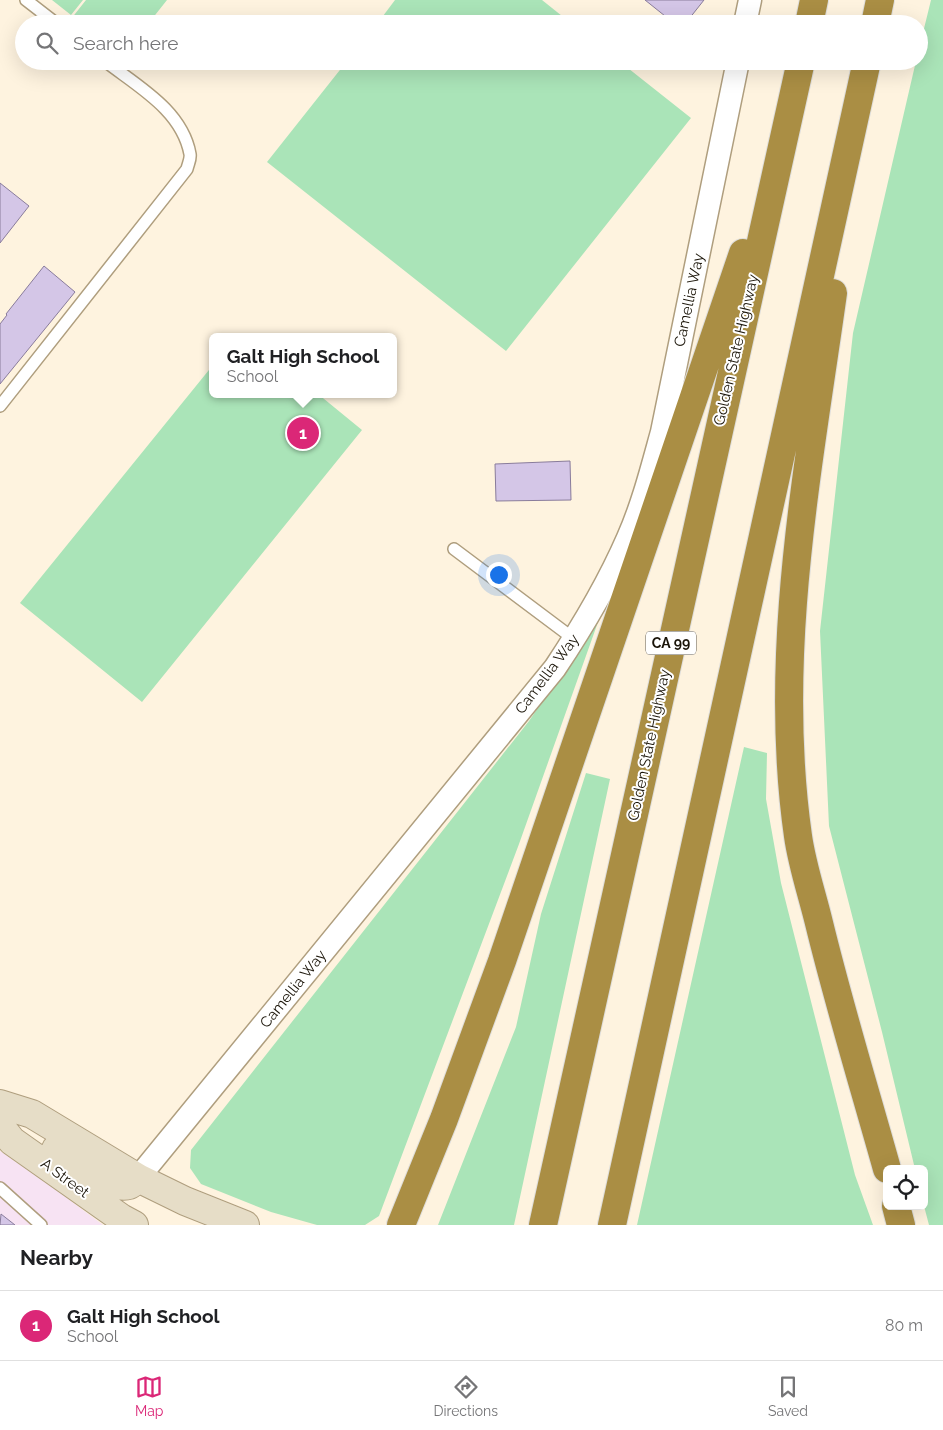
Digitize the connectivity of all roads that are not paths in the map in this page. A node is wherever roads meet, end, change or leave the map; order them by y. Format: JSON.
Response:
{"nodes":[{"id":1,"x":26,"y":0,"type":"edge"},
{"id":2,"x":750,"y":0,"type":"edge"},
{"id":3,"x":814,"y":0,"type":"edge"},
{"id":4,"x":880,"y":0,"type":"edge"},
{"id":5,"x":45,"y":15,"type":"edge"},
{"id":6,"x":748,"y":15,"type":"edge"},
{"id":7,"x":811,"y":15,"type":"edge"},
{"id":8,"x":877,"y":15,"type":"edge"},
{"id":9,"x":116,"y":70,"type":"edge"},
{"id":10,"x":736,"y":70,"type":"edge"},
{"id":11,"x":799,"y":70,"type":"edge"},
{"id":12,"x":865,"y":70,"type":"edge"},
{"id":13,"x":865,"y":70,"type":"edge"},
{"id":14,"x":788,"y":119,"type":"junction"},
{"id":15,"x":0,"y":406,"type":"edge"},
{"id":16,"x":454,"y":549,"type":"dead end"},
{"id":17,"x":574,"y":639,"type":"junction"},
{"id":18,"x":0,"y":1104,"type":"edge"},
{"id":19,"x":0,"y":1113,"type":"edge"},
{"id":20,"x":0,"y":1126,"type":"edge"},
{"id":21,"x":886,"y":1165,"type":"edge"},
{"id":22,"x":138,"y":1178,"type":"junction"},
{"id":23,"x":0,"y":1188,"type":"edge"},
{"id":24,"x":897,"y":1210,"type":"edge"},
{"id":25,"x":41,"y":1225,"type":"edge"},
{"id":26,"x":134,"y":1225,"type":"edge"},
{"id":27,"x":245,"y":1225,"type":"edge"},
{"id":28,"x":401,"y":1225,"type":"edge"},
{"id":29,"x":543,"y":1225,"type":"edge"},
{"id":30,"x":612,"y":1225,"type":"edge"},
{"id":31,"x":900,"y":1225,"type":"edge"}],
"edges":[{"from":1,"to":5,"type":"lane"},
{"from":2,"to":6,"type":"street"},
{"from":3,"to":7,"type":"highway"},
{"from":4,"to":8,"type":"highway"},
{"from":9,"to":15,"type":"lane"},
{"from":10,"to":17,"type":"street","name":"Camellia Way"},
{"from":11,"to":14,"type":"highway","name":"Golden State Highway","number":"CA 99"},
{"from":12,"to":21,"type":"highway"},
{"from":13,"to":30,"type":"highway"},
{"from":14,"to":28,"type":"highway"},
{"from":14,"to":29,"type":"highway","name":"Golden State Highway","number":"CA 99"},
{"from":16,"to":17,"type":"lane"},
{"from":17,"to":22,"type":"street","name":"Camellia Way"},
{"from":18,"to":22,"type":"main road"},
{"from":19,"to":22,"type":"main road","name":"A Street"},
{"from":20,"to":26,"type":"main road","name":"A Street"},
{"from":22,"to":27,"type":"main road"},
{"from":23,"to":25,"type":"lane"},
{"from":24,"to":31,"type":"highway"}]}
